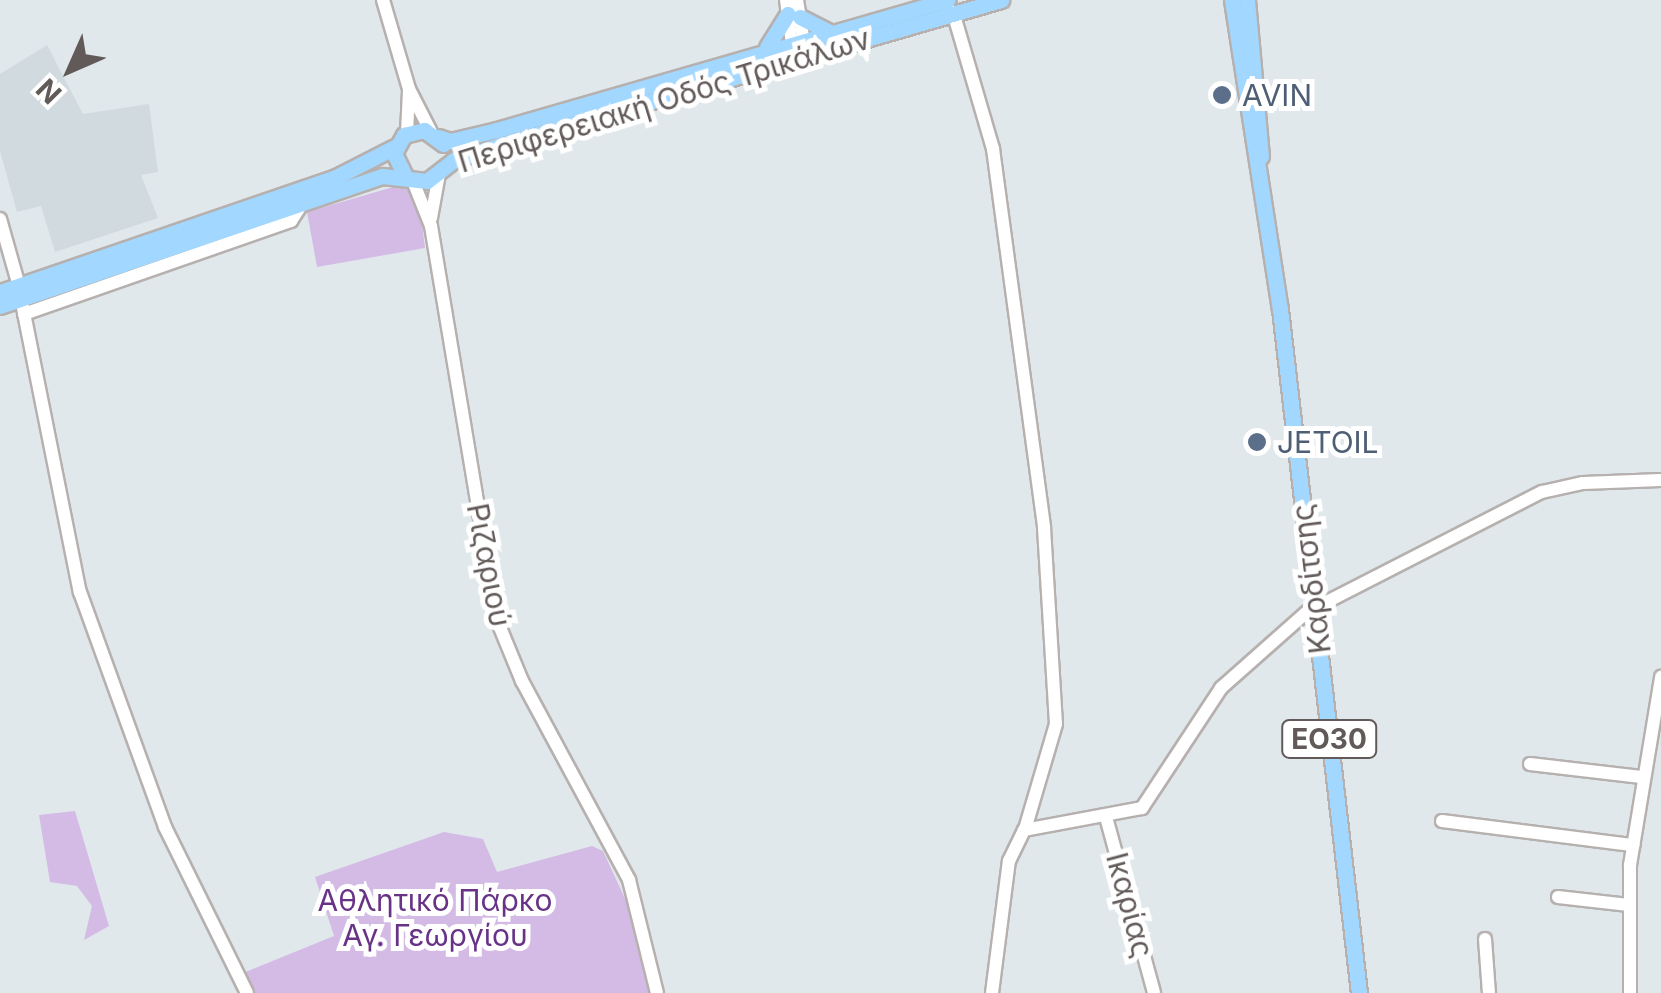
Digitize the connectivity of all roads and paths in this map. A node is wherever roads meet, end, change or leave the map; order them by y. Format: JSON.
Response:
{"nodes":[{"id":1,"x":383,"y":0,"type":"edge"},
{"id":2,"x":1001,"y":0,"type":"edge"},
{"id":3,"x":1232,"y":0,"type":"edge"},
{"id":4,"x":1247,"y":0,"type":"edge"},
{"id":5,"x":946,"y":4,"type":"edge"},
{"id":6,"x":793,"y":8,"type":"edge"},
{"id":7,"x":829,"y":32,"type":"junction"},
{"id":8,"x":798,"y":40,"type":"junction"},
{"id":9,"x":765,"y":49,"type":"junction"},
{"id":10,"x":800,"y":58,"type":"junction"},
{"id":11,"x":409,"y":89,"type":"junction"},
{"id":12,"x":407,"y":133,"type":"junction"},
{"id":13,"x":434,"y":134,"type":"junction"},
{"id":14,"x":395,"y":148,"type":"junction"},
{"id":15,"x":1260,"y":165,"type":"junction"},
{"id":16,"x":441,"y":171,"type":"junction"},
{"id":17,"x":410,"y":179,"type":"junction"},
{"id":18,"x":0,"y":220,"type":"edge"},
{"id":19,"x":431,"y":226,"type":"junction"},
{"id":20,"x":0,"y":292,"type":"edge"},
{"id":21,"x":21,"y":299,"type":"junction"},
{"id":22,"x":0,"y":306,"type":"edge"},
{"id":23,"x":1661,"y":480,"type":"edge"},
{"id":24,"x":1315,"y":606,"type":"junction"},
{"id":25,"x":1661,"y":678,"type":"edge"},
{"id":26,"x":1530,"y":764,"type":"dead end"},
{"id":27,"x":1641,"y":777,"type":"junction"},
{"id":28,"x":1106,"y":816,"type":"junction"},
{"id":29,"x":1442,"y":821,"type":"dead end"},
{"id":30,"x":1026,"y":828,"type":"junction"},
{"id":31,"x":1633,"y":845,"type":"junction"},
{"id":32,"x":1558,"y":897,"type":"dead end"},
{"id":33,"x":1629,"y":905,"type":"junction"},
{"id":34,"x":1486,"y":939,"type":"dead end"},
{"id":35,"x":247,"y":993,"type":"edge"},
{"id":36,"x":657,"y":993,"type":"edge"},
{"id":37,"x":992,"y":993,"type":"edge"},
{"id":38,"x":1154,"y":993,"type":"edge"},
{"id":39,"x":1358,"y":993,"type":"edge"},
{"id":40,"x":1489,"y":993,"type":"edge"},
{"id":41,"x":1630,"y":993,"type":"edge"}],
"edges":[{"from":1,"to":11,"type":"street"},
{"from":2,"to":5,"type":"main road","name":"Περιφερειακή Οδός Τρικάλων"},
{"from":3,"to":15,"type":"main road","name":"Καρδίτσης","number":"ΕΟ30"},
{"from":4,"to":15,"type":"main road","name":"Καρδίτσης","number":"ΕΟ30"},
{"from":5,"to":7,"type":"main road","name":"Περιφερειακή Οδός Τρικάλων"},
{"from":5,"to":10,"type":"main road","name":"Περιφερειακή Οδός Τρικάλων"},
{"from":5,"to":30,"type":"street"},
{"from":6,"to":7,"type":"main road"},
{"from":6,"to":8,"type":"street"},
{"from":6,"to":9,"type":"main road"},
{"from":7,"to":8,"type":"main road","name":"Περιφερειακή Οδός Τρικάλων"},
{"from":8,"to":9,"type":"main road","name":"Περιφερειακή Οδός Τρικάλων"},
{"from":8,"to":10,"type":"street"},
{"from":9,"to":13,"type":"main road","name":"Περιφερειακή Οδός Τρικάλων"},
{"from":10,"to":16,"type":"main road","name":"Περιφερειακή Οδός Τρικάλων"},
{"from":11,"to":12,"type":"street"},
{"from":11,"to":13,"type":"street"},
{"from":12,"to":13,"type":"main road"},
{"from":12,"to":14,"type":"main road"},
{"from":13,"to":16,"type":"main road"},
{"from":14,"to":17,"type":"main road"},
{"from":14,"to":21,"type":"main road"},
{"from":15,"to":24,"type":"main road","name":"Καρδίτσης","number":"ΕΟ30"},
{"from":16,"to":17,"type":"main road"},
{"from":16,"to":19,"type":"street","name":"Ριζαριού"},
{"from":17,"to":19,"type":"street","name":"Ριζαριού"},
{"from":17,"to":21,"type":"main road"},
{"from":18,"to":21,"type":"street"},
{"from":19,"to":36,"type":"street","name":"Ριζαριού"},
{"from":20,"to":21,"type":"main road"},
{"from":21,"to":22,"type":"main road"},
{"from":21,"to":35,"type":"street"},
{"from":23,"to":24,"type":"street"},
{"from":24,"to":28,"type":"street"},
{"from":24,"to":39,"type":"main road","name":"Καρδίτσης","number":"ΕΟ30"},
{"from":25,"to":27,"type":"street"},
{"from":26,"to":27,"type":"street"},
{"from":27,"to":31,"type":"street"},
{"from":28,"to":30,"type":"street"},
{"from":28,"to":38,"type":"street","name":"Ικαρίας"},
{"from":29,"to":31,"type":"street"},
{"from":30,"to":37,"type":"street"},
{"from":31,"to":33,"type":"street"},
{"from":32,"to":33,"type":"street"},
{"from":33,"to":41,"type":"street"},
{"from":34,"to":40,"type":"street"}]}
